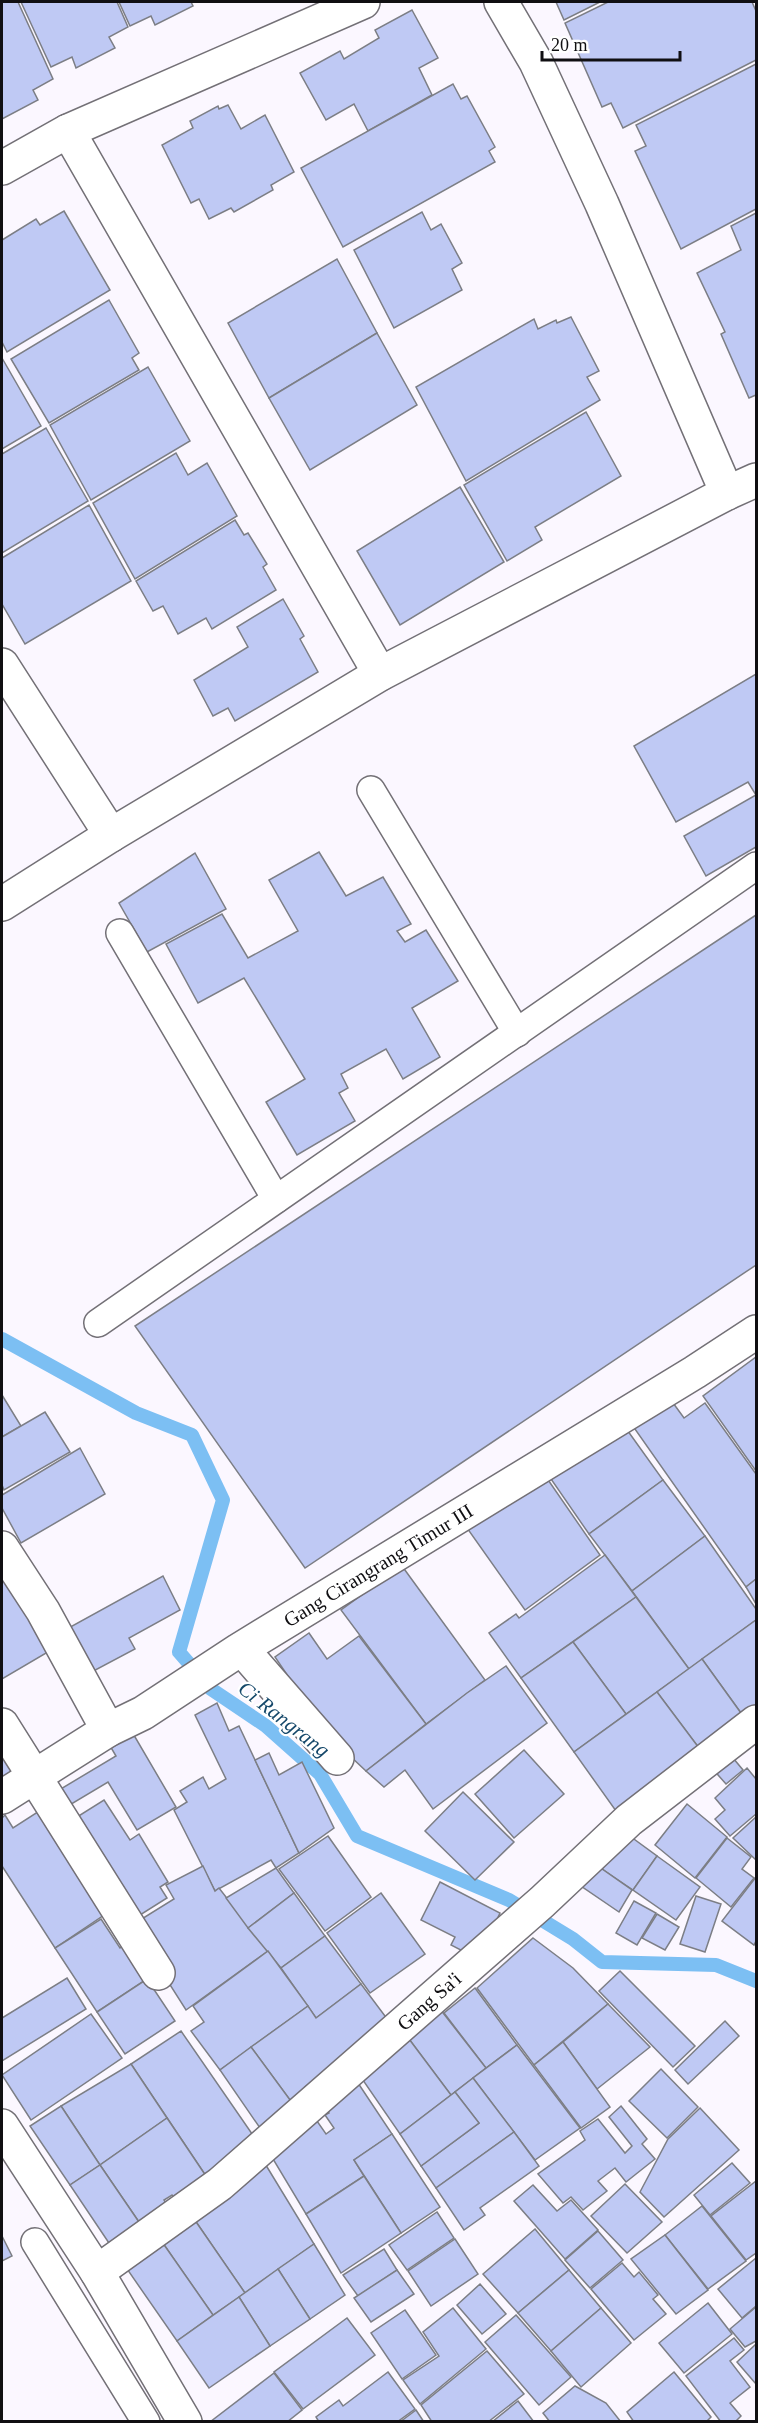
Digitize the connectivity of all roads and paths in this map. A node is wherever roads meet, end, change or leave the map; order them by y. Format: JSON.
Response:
{"nodes":[{"id":1,"x":363,"y":2,"type":"edge"},
{"id":2,"x":501,"y":2,"type":"edge"},
{"id":3,"x":68,"y":131,"type":"junction"},
{"id":4,"x":2,"y":168,"type":"edge"},
{"id":5,"x":756,"y":480,"type":"edge"},
{"id":6,"x":727,"y":493,"type":"junction"},
{"id":7,"x":2,"y":665,"type":"edge"},
{"id":8,"x":380,"y":674,"type":"junction"},
{"id":9,"x":371,"y":790,"type":"dead end"},
{"id":10,"x":111,"y":835,"type":"junction"},
{"id":11,"x":756,"y":867,"type":"edge"},
{"id":12,"x":2,"y":904,"type":"edge"},
{"id":13,"x":120,"y":933,"type":"dead end"},
{"id":14,"x":517,"y":1033,"type":"junction"},
{"id":15,"x":276,"y":1200,"type":"junction"},
{"id":16,"x":98,"y":1323,"type":"dead end"},
{"id":17,"x":756,"y":1332,"type":"edge"},
{"id":18,"x":2,"y":1548,"type":"edge"},
{"id":19,"x":240,"y":1649,"type":"junction"},
{"id":20,"x":756,"y":1722,"type":"edge"},
{"id":21,"x":2,"y":1725,"type":"edge"},
{"id":22,"x":108,"y":1730,"type":"junction"},
{"id":23,"x":337,"y":1758,"type":"dead end"},
{"id":24,"x":33,"y":1777,"type":"junction"},
{"id":25,"x":2,"y":1797,"type":"edge"},
{"id":26,"x":158,"y":1973,"type":"dead end"},
{"id":27,"x":2,"y":2126,"type":"edge"},
{"id":28,"x":35,"y":2242,"type":"dead end"},
{"id":29,"x":97,"y":2272,"type":"junction"},
{"id":30,"x":146,"y":2421,"type":"edge"},
{"id":31,"x":185,"y":2421,"type":"edge"}],
"edges":[{"from":1,"to":3,"type":"street"},
{"from":2,"to":6,"type":"street"},
{"from":3,"to":4,"type":"street"},
{"from":3,"to":8,"type":"street"},
{"from":5,"to":6,"type":"street"},
{"from":6,"to":8,"type":"street"},
{"from":7,"to":10,"type":"street"},
{"from":8,"to":10,"type":"street"},
{"from":9,"to":14,"type":"lane"},
{"from":10,"to":12,"type":"street"},
{"from":11,"to":14,"type":"lane"},
{"from":13,"to":15,"type":"lane"},
{"from":14,"to":15,"type":"lane"},
{"from":15,"to":16,"type":"lane"},
{"from":17,"to":19,"type":"street","name":"Gang Cirangrang Timur III"},
{"from":18,"to":22,"type":"street"},
{"from":19,"to":22,"type":"street","name":"Gang Cirangrang Timur III"},
{"from":19,"to":23,"type":"street"},
{"from":20,"to":29,"type":"street","name":"Gang Sa'i"},
{"from":21,"to":24,"type":"street"},
{"from":22,"to":24,"type":"street","name":"Gang Cirangrang Timur III"},
{"from":24,"to":25,"type":"street","name":"Gang Cirangrang Timur III"},
{"from":24,"to":26,"type":"street"},
{"from":27,"to":29,"type":"street"},
{"from":28,"to":30,"type":"lane"},
{"from":29,"to":31,"type":"street"}]}
